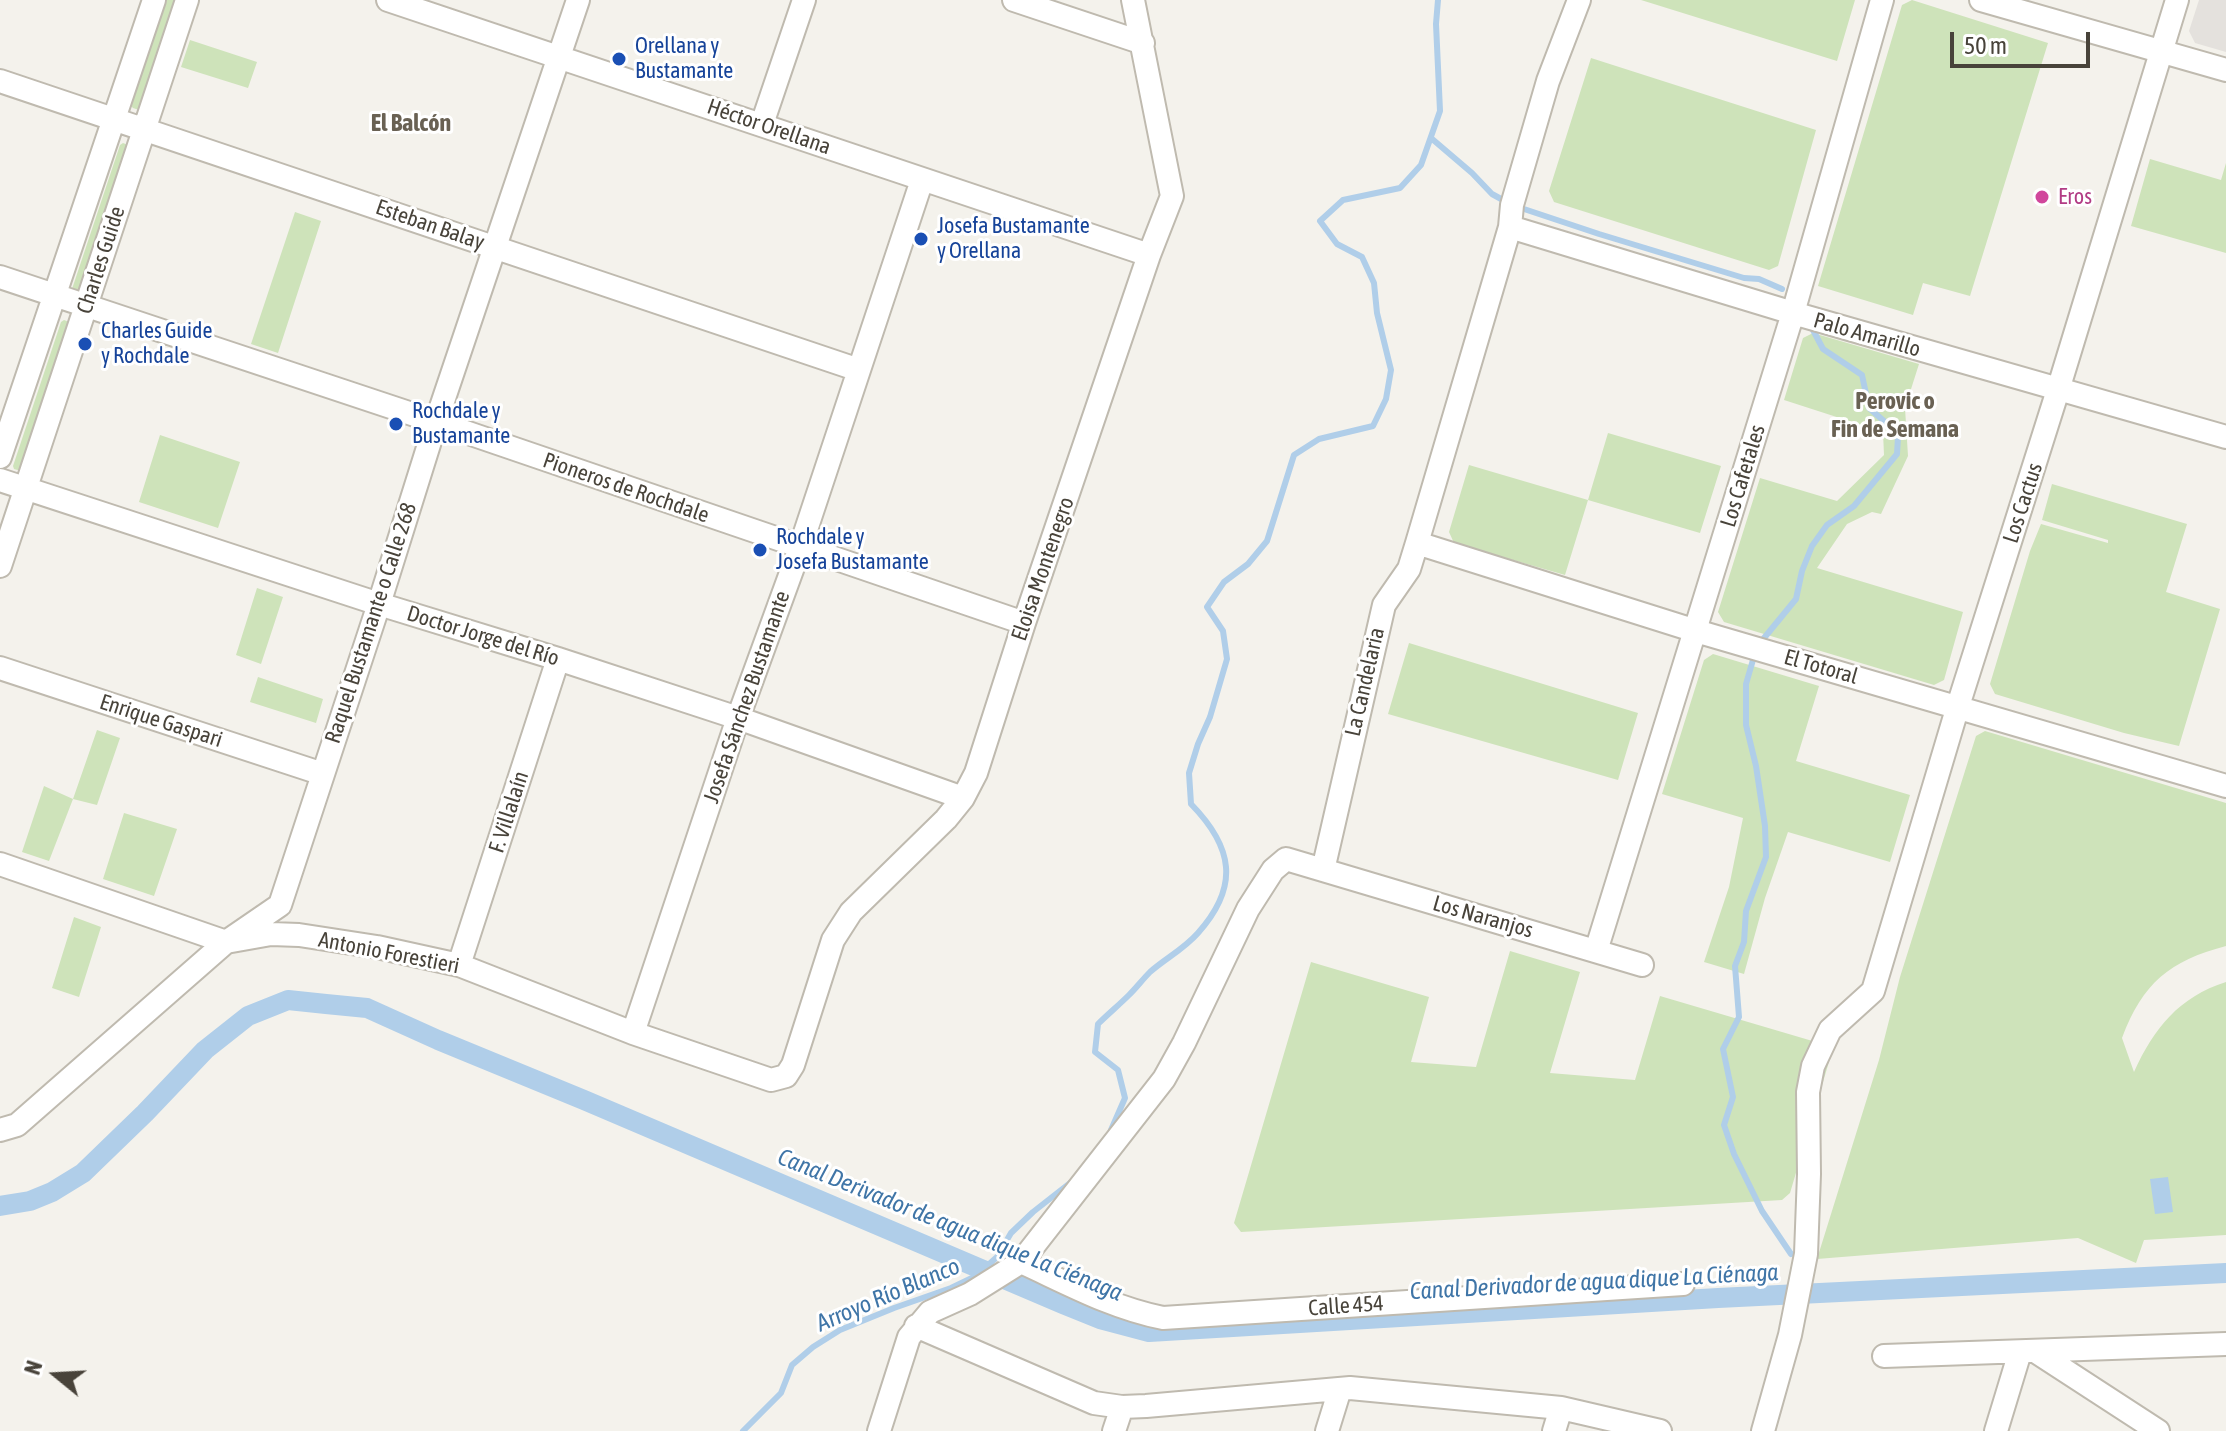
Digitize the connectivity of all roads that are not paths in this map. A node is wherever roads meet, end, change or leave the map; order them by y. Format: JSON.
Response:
{"nodes":[{"id":1,"x":154,"y":0,"type":"edge"},
{"id":2,"x":187,"y":0,"type":"edge"},
{"id":3,"x":388,"y":0,"type":"edge"},
{"id":4,"x":578,"y":0,"type":"edge"},
{"id":5,"x":804,"y":0,"type":"edge"},
{"id":6,"x":1014,"y":0,"type":"edge"},
{"id":7,"x":1133,"y":0,"type":"edge"},
{"id":8,"x":1579,"y":0,"type":"edge"},
{"id":9,"x":1882,"y":0,"type":"edge"},
{"id":10,"x":1981,"y":0,"type":"edge"},
{"id":11,"x":2177,"y":0,"type":"edge"},
{"id":12,"x":1143,"y":43,"type":"junction"},
{"id":13,"x":2161,"y":52,"type":"junction"},
{"id":14,"x":559,"y":56,"type":"junction"},
{"id":15,"x":2226,"y":70,"type":"edge"},
{"id":16,"x":0,"y":81,"type":"edge"},
{"id":17,"x":115,"y":118,"type":"junction"},
{"id":18,"x":762,"y":124,"type":"junction"},
{"id":19,"x":145,"y":128,"type":"junction"},
{"id":20,"x":922,"y":180,"type":"junction"},
{"id":21,"x":1510,"y":227,"type":"junction"},
{"id":22,"x":494,"y":246,"type":"junction"},
{"id":23,"x":1149,"y":255,"type":"junction"},
{"id":24,"x":0,"y":277,"type":"edge"},
{"id":25,"x":56,"y":296,"type":"junction"},
{"id":26,"x":86,"y":306,"type":"junction"},
{"id":27,"x":1793,"y":313,"type":"junction"},
{"id":28,"x":859,"y":370,"type":"junction"},
{"id":29,"x":2058,"y":390,"type":"junction"},
{"id":30,"x":436,"y":422,"type":"junction"},
{"id":31,"x":2226,"y":437,"type":"edge"},
{"id":32,"x":0,"y":457,"type":"edge"},
{"id":33,"x":0,"y":480,"type":"edge"},
{"id":34,"x":26,"y":488,"type":"junction"},
{"id":35,"x":1417,"y":543,"type":"junction"},
{"id":36,"x":800,"y":548,"type":"junction"},
{"id":37,"x":0,"y":566,"type":"edge"},
{"id":38,"x":379,"y":604,"type":"junction"},
{"id":39,"x":1024,"y":623,"type":"junction"},
{"id":40,"x":1696,"y":631,"type":"junction"},
{"id":41,"x":558,"y":659,"type":"junction"},
{"id":42,"x":0,"y":668,"type":"edge"},
{"id":43,"x":1958,"y":706,"type":"junction"},
{"id":44,"x":738,"y":718,"type":"junction"},
{"id":45,"x":323,"y":774,"type":"junction"},
{"id":46,"x":2226,"y":786,"type":"edge"},
{"id":47,"x":963,"y":798,"type":"junction"},
{"id":48,"x":0,"y":864,"type":"edge"},
{"id":49,"x":1323,"y":870,"type":"junction"},
{"id":50,"x":280,"y":905,"type":"junction"},
{"id":51,"x":299,"y":935,"type":"junction"},
{"id":52,"x":226,"y":942,"type":"junction"},
{"id":53,"x":1596,"y":951,"type":"junction"},
{"id":54,"x":459,"y":965,"type":"junction"},
{"id":55,"x":1642,"y":965,"type":"dead end"},
{"id":56,"x":633,"y":1033,"type":"junction"},
{"id":57,"x":771,"y":1080,"type":"joint"},
{"id":58,"x":0,"y":1130,"type":"edge"},
{"id":59,"x":1021,"y":1262,"type":"junction"},
{"id":60,"x":1683,"y":1284,"type":"dead end"},
{"id":61,"x":916,"y":1326,"type":"junction"},
{"id":62,"x":2226,"y":1344,"type":"edge"},
{"id":63,"x":2027,"y":1351,"type":"junction"},
{"id":64,"x":1884,"y":1356,"type":"dead end"},
{"id":65,"x":1340,"y":1389,"type":"junction"},
{"id":66,"x":1122,"y":1407,"type":"junction"},
{"id":67,"x":1561,"y":1408,"type":"junction"},
{"id":68,"x":879,"y":1431,"type":"edge"},
{"id":69,"x":1114,"y":1431,"type":"edge"},
{"id":70,"x":1327,"y":1431,"type":"edge"},
{"id":71,"x":1554,"y":1431,"type":"edge"},
{"id":72,"x":1660,"y":1431,"type":"edge"},
{"id":73,"x":1763,"y":1431,"type":"edge"},
{"id":74,"x":1996,"y":1431,"type":"edge"},
{"id":75,"x":2158,"y":1431,"type":"edge"}],
"edges":[{"from":1,"to":17,"type":"street","name":"Charles Guide"},
{"from":2,"to":19,"type":"street","name":"Charles Guide"},
{"from":3,"to":14,"type":"street","name":"Héctor Orellana"},
{"from":4,"to":14,"type":"street","name":"Raquel Bustamante o Calle 268"},
{"from":5,"to":18,"type":"street"},
{"from":6,"to":12,"type":"street"},
{"from":7,"to":12,"type":"street","name":"Eloisa Montenegro"},
{"from":8,"to":21,"type":"street","name":"La Candelaria"},
{"from":9,"to":27,"type":"street","name":"Los Cafetales"},
{"from":10,"to":13,"type":"street"},
{"from":11,"to":13,"type":"street","name":"Los Cactus"},
{"from":12,"to":23,"type":"street","name":"Eloisa Montenegro"},
{"from":13,"to":15,"type":"street"},
{"from":13,"to":29,"type":"street","name":"Los Cactus"},
{"from":14,"to":18,"type":"street","name":"Héctor Orellana"},
{"from":14,"to":22,"type":"street","name":"Raquel Bustamante o Calle 268"},
{"from":16,"to":17,"type":"street","name":"Esteban Balay"},
{"from":17,"to":19,"type":"street","name":"Esteban Balay"},
{"from":17,"to":25,"type":"street","name":"Charles Guide"},
{"from":18,"to":20,"type":"street","name":"Héctor Orellana"},
{"from":19,"to":22,"type":"street","name":"Esteban Balay"},
{"from":19,"to":26,"type":"street","name":"Charles Guide"},
{"from":20,"to":23,"type":"street","name":"Héctor Orellana"},
{"from":20,"to":28,"type":"street","name":"Josefa Sánchez Bustamante"},
{"from":21,"to":27,"type":"street","name":"Palo Amarillo"},
{"from":21,"to":35,"type":"street","name":"La Candelaria"},
{"from":22,"to":28,"type":"street","name":"Esteban Balay"},
{"from":22,"to":30,"type":"street","name":"Raquel Bustamante o Calle 268"},
{"from":23,"to":39,"type":"street","name":"Eloisa Montenegro"},
{"from":24,"to":25,"type":"street","name":"Pioneros de Rochdale"},
{"from":25,"to":26,"type":"street","name":"Pioneros de Rochdale"},
{"from":25,"to":32,"type":"street","name":"Charles Guide"},
{"from":26,"to":30,"type":"street","name":"Pioneros de Rochdale"},
{"from":26,"to":34,"type":"street","name":"Charles Guide"},
{"from":27,"to":29,"type":"street","name":"Palo Amarillo"},
{"from":27,"to":40,"type":"street","name":"Los Cafetales"},
{"from":28,"to":36,"type":"street","name":"Josefa Sánchez Bustamante"},
{"from":29,"to":31,"type":"street","name":"Palo Amarillo"},
{"from":29,"to":43,"type":"street","name":"Los Cactus"},
{"from":30,"to":36,"type":"street","name":"Pioneros de Rochdale"},
{"from":30,"to":38,"type":"street","name":"Raquel Bustamante o Calle 268"},
{"from":33,"to":34,"type":"street","name":"Doctor Jorge del Río"},
{"from":34,"to":37,"type":"street","name":"Charles Guide"},
{"from":34,"to":38,"type":"street","name":"Doctor Jorge del Río"},
{"from":35,"to":40,"type":"street","name":"El Totoral"},
{"from":35,"to":49,"type":"street","name":"La Candelaria"},
{"from":36,"to":39,"type":"street","name":"Pioneros de Rochdale"},
{"from":36,"to":44,"type":"street","name":"Josefa Sánchez Bustamante"},
{"from":38,"to":41,"type":"street","name":"Doctor Jorge del Río"},
{"from":38,"to":45,"type":"street","name":"Raquel Bustamante o Calle 268"},
{"from":39,"to":47,"type":"street","name":"Eloisa Montenegro"},
{"from":40,"to":43,"type":"street","name":"El Totoral"},
{"from":40,"to":53,"type":"street","name":"Los Cafetales"},
{"from":41,"to":44,"type":"street","name":"Doctor Jorge del Río"},
{"from":41,"to":54,"type":"street","name":"F. Villalaín"},
{"from":42,"to":45,"type":"street","name":"Enrique Gaspari"},
{"from":43,"to":46,"type":"street","name":"El Totoral"},
{"from":43,"to":73,"type":"street","name":"Los Cactus"},
{"from":44,"to":47,"type":"street","name":"Doctor Jorge del Río"},
{"from":44,"to":56,"type":"street","name":"Josefa Sánchez Bustamante"},
{"from":45,"to":50,"type":"street","name":"Raquel Bustamante o Calle 268"},
{"from":47,"to":57,"type":"street","name":"Eloisa Montenegro"},
{"from":48,"to":52,"type":"street","name":"Antonio Forestieri"},
{"from":49,"to":53,"type":"street","name":"Los Naranjos"},
{"from":49,"to":59,"type":"street"},
{"from":50,"to":51,"type":"street"},
{"from":50,"to":52,"type":"street"},
{"from":51,"to":52,"type":"street","name":"Antonio Forestieri"},
{"from":51,"to":54,"type":"street","name":"Antonio Forestieri"},
{"from":52,"to":58,"type":"street"},
{"from":53,"to":55,"type":"street","name":"Los Naranjos"},
{"from":54,"to":56,"type":"street","name":"Antonio Forestieri"},
{"from":56,"to":57,"type":"street","name":"Antonio Forestieri"},
{"from":59,"to":60,"type":"street","name":"Calle 454"},
{"from":59,"to":61,"type":"street"},
{"from":61,"to":66,"type":"street"},
{"from":61,"to":68,"type":"street"},
{"from":62,"to":63,"type":"street"},
{"from":63,"to":64,"type":"street"},
{"from":63,"to":74,"type":"street"},
{"from":63,"to":75,"type":"street"},
{"from":65,"to":66,"type":"street"},
{"from":65,"to":67,"type":"street"},
{"from":65,"to":70,"type":"street"},
{"from":66,"to":69,"type":"street"},
{"from":67,"to":71,"type":"street"},
{"from":67,"to":72,"type":"street"}]}
